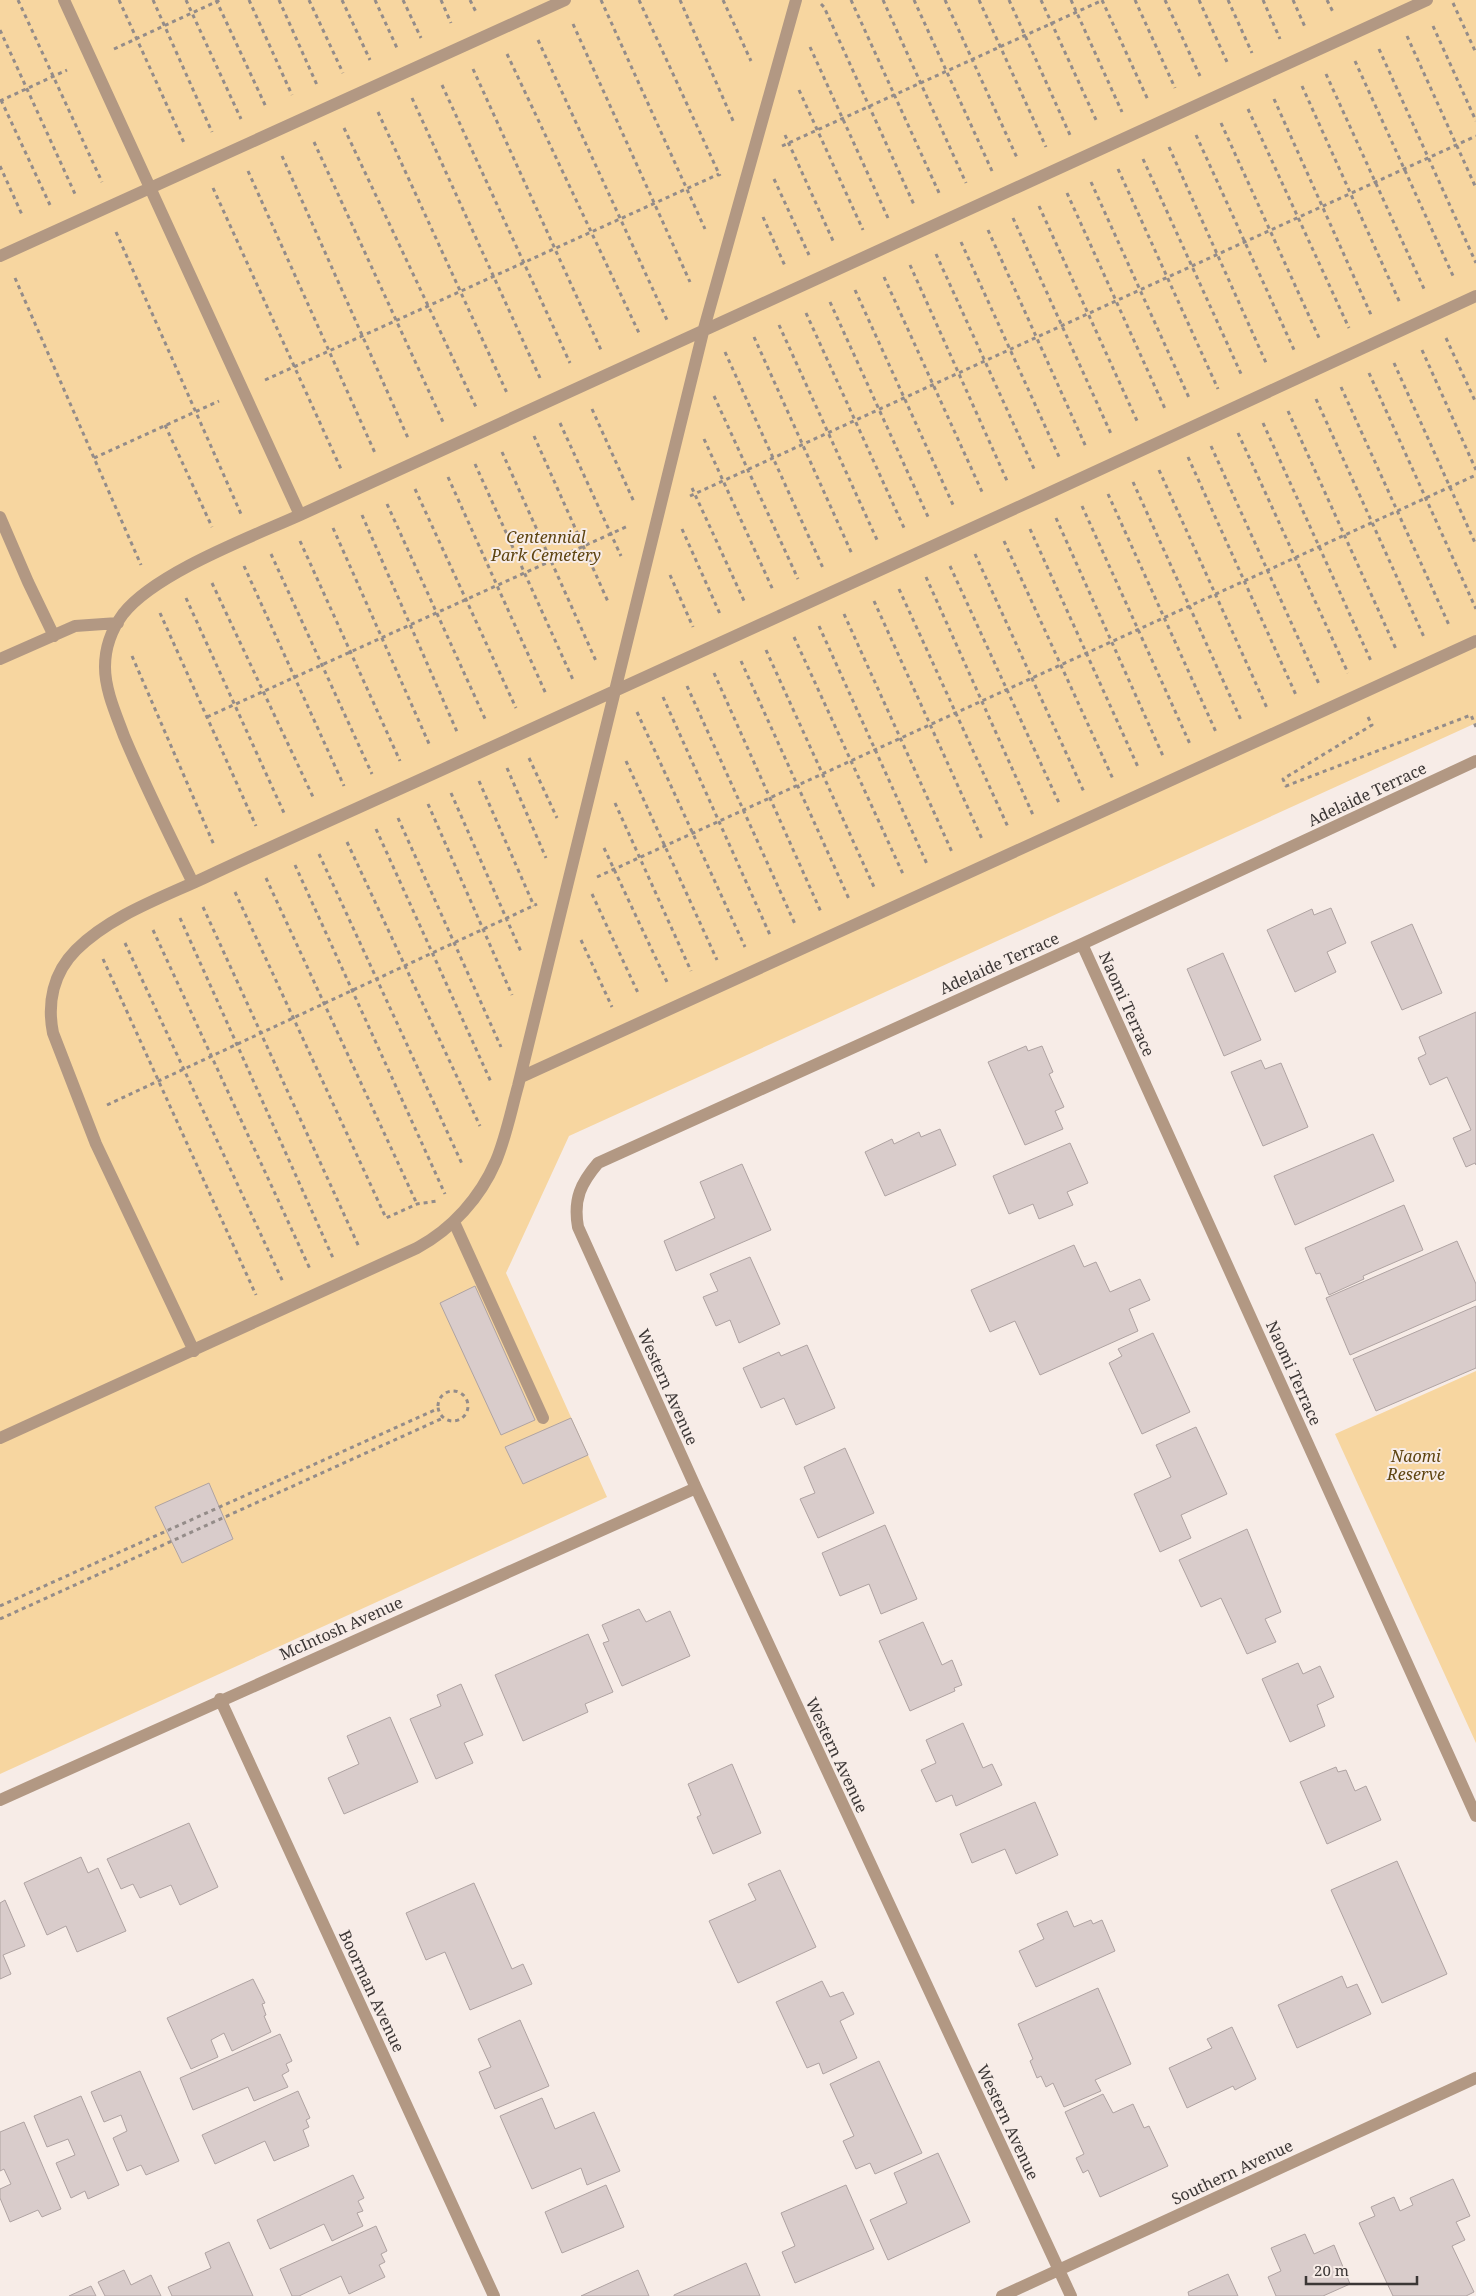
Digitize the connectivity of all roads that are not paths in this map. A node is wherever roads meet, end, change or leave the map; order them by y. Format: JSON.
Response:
{"nodes":[{"id":1,"x":64,"y":0,"type":"edge"},
{"id":2,"x":564,"y":0,"type":"edge"},
{"id":3,"x":1424,"y":1,"type":"edge"},
{"id":4,"x":794,"y":4,"type":"edge"},
{"id":5,"x":151,"y":188,"type":"junction"},
{"id":6,"x":2,"y":255,"type":"edge"},
{"id":7,"x":1470,"y":298,"type":"edge"},
{"id":8,"x":703,"y":332,"type":"junction"},
{"id":9,"x":0,"y":517,"type":"edge"},
{"id":10,"x":295,"y":518,"type":"junction"},
{"id":11,"x":118,"y":623,"type":"junction"},
{"id":12,"x":54,"y":636,"type":"junction"},
{"id":13,"x":1476,"y":641,"type":"edge"},
{"id":14,"x":0,"y":659,"type":"edge"},
{"id":15,"x":617,"y":690,"type":"junction"},
{"id":16,"x":1476,"y":762,"type":"edge"},
{"id":17,"x":192,"y":883,"type":"junction"},
{"id":18,"x":1082,"y":944,"type":"junction"},
{"id":19,"x":520,"y":1082,"type":"junction"},
{"id":20,"x":454,"y":1222,"type":"junction"},
{"id":21,"x":578,"y":1226,"type":"joint"},
{"id":22,"x":194,"y":1351,"type":"junction"},
{"id":23,"x":543,"y":1418,"type":"dead end"},
{"id":24,"x":0,"y":1438,"type":"edge"},
{"id":25,"x":696,"y":1488,"type":"junction"},
{"id":26,"x":220,"y":1700,"type":"junction"},
{"id":27,"x":0,"y":1800,"type":"edge"},
{"id":28,"x":1476,"y":1816,"type":"edge"},
{"id":29,"x":1476,"y":2078,"type":"edge"},
{"id":30,"x":1059,"y":2270,"type":"junction"},
{"id":31,"x":494,"y":2296,"type":"edge"},
{"id":32,"x":1002,"y":2296,"type":"edge"},
{"id":33,"x":1070,"y":2296,"type":"edge"}],
"edges":[{"from":1,"to":5,"type":"street"},
{"from":2,"to":5,"type":"street"},
{"from":3,"to":8,"type":"street"},
{"from":4,"to":8,"type":"street"},
{"from":5,"to":6,"type":"street"},
{"from":5,"to":10,"type":"street"},
{"from":7,"to":15,"type":"street"},
{"from":8,"to":10,"type":"street"},
{"from":8,"to":15,"type":"street"},
{"from":9,"to":12,"type":"street"},
{"from":10,"to":11,"type":"street"},
{"from":11,"to":12,"type":"street"},
{"from":11,"to":17,"type":"street"},
{"from":12,"to":14,"type":"street"},
{"from":13,"to":19,"type":"street"},
{"from":15,"to":17,"type":"street"},
{"from":15,"to":19,"type":"street"},
{"from":16,"to":18,"type":"street","name":"Adelaide Terrace"},
{"from":17,"to":22,"type":"street"},
{"from":18,"to":21,"type":"street","name":"Adelaide Terrace"},
{"from":18,"to":28,"type":"street","name":"Naomi Terrace"},
{"from":19,"to":20,"type":"street"},
{"from":20,"to":22,"type":"street"},
{"from":20,"to":23,"type":"street"},
{"from":21,"to":25,"type":"street","name":"Western Avenue"},
{"from":22,"to":24,"type":"street"},
{"from":25,"to":26,"type":"street","name":"McIntosh Avenue"},
{"from":25,"to":30,"type":"street","name":"Western Avenue"},
{"from":26,"to":27,"type":"street","name":"McIntosh Avenue"},
{"from":26,"to":31,"type":"street","name":"Boorman Avenue"},
{"from":29,"to":30,"type":"street","name":"Southern Avenue"},
{"from":30,"to":32,"type":"street","name":"Southern Avenue"},
{"from":30,"to":33,"type":"street","name":"Western Avenue"}]}
